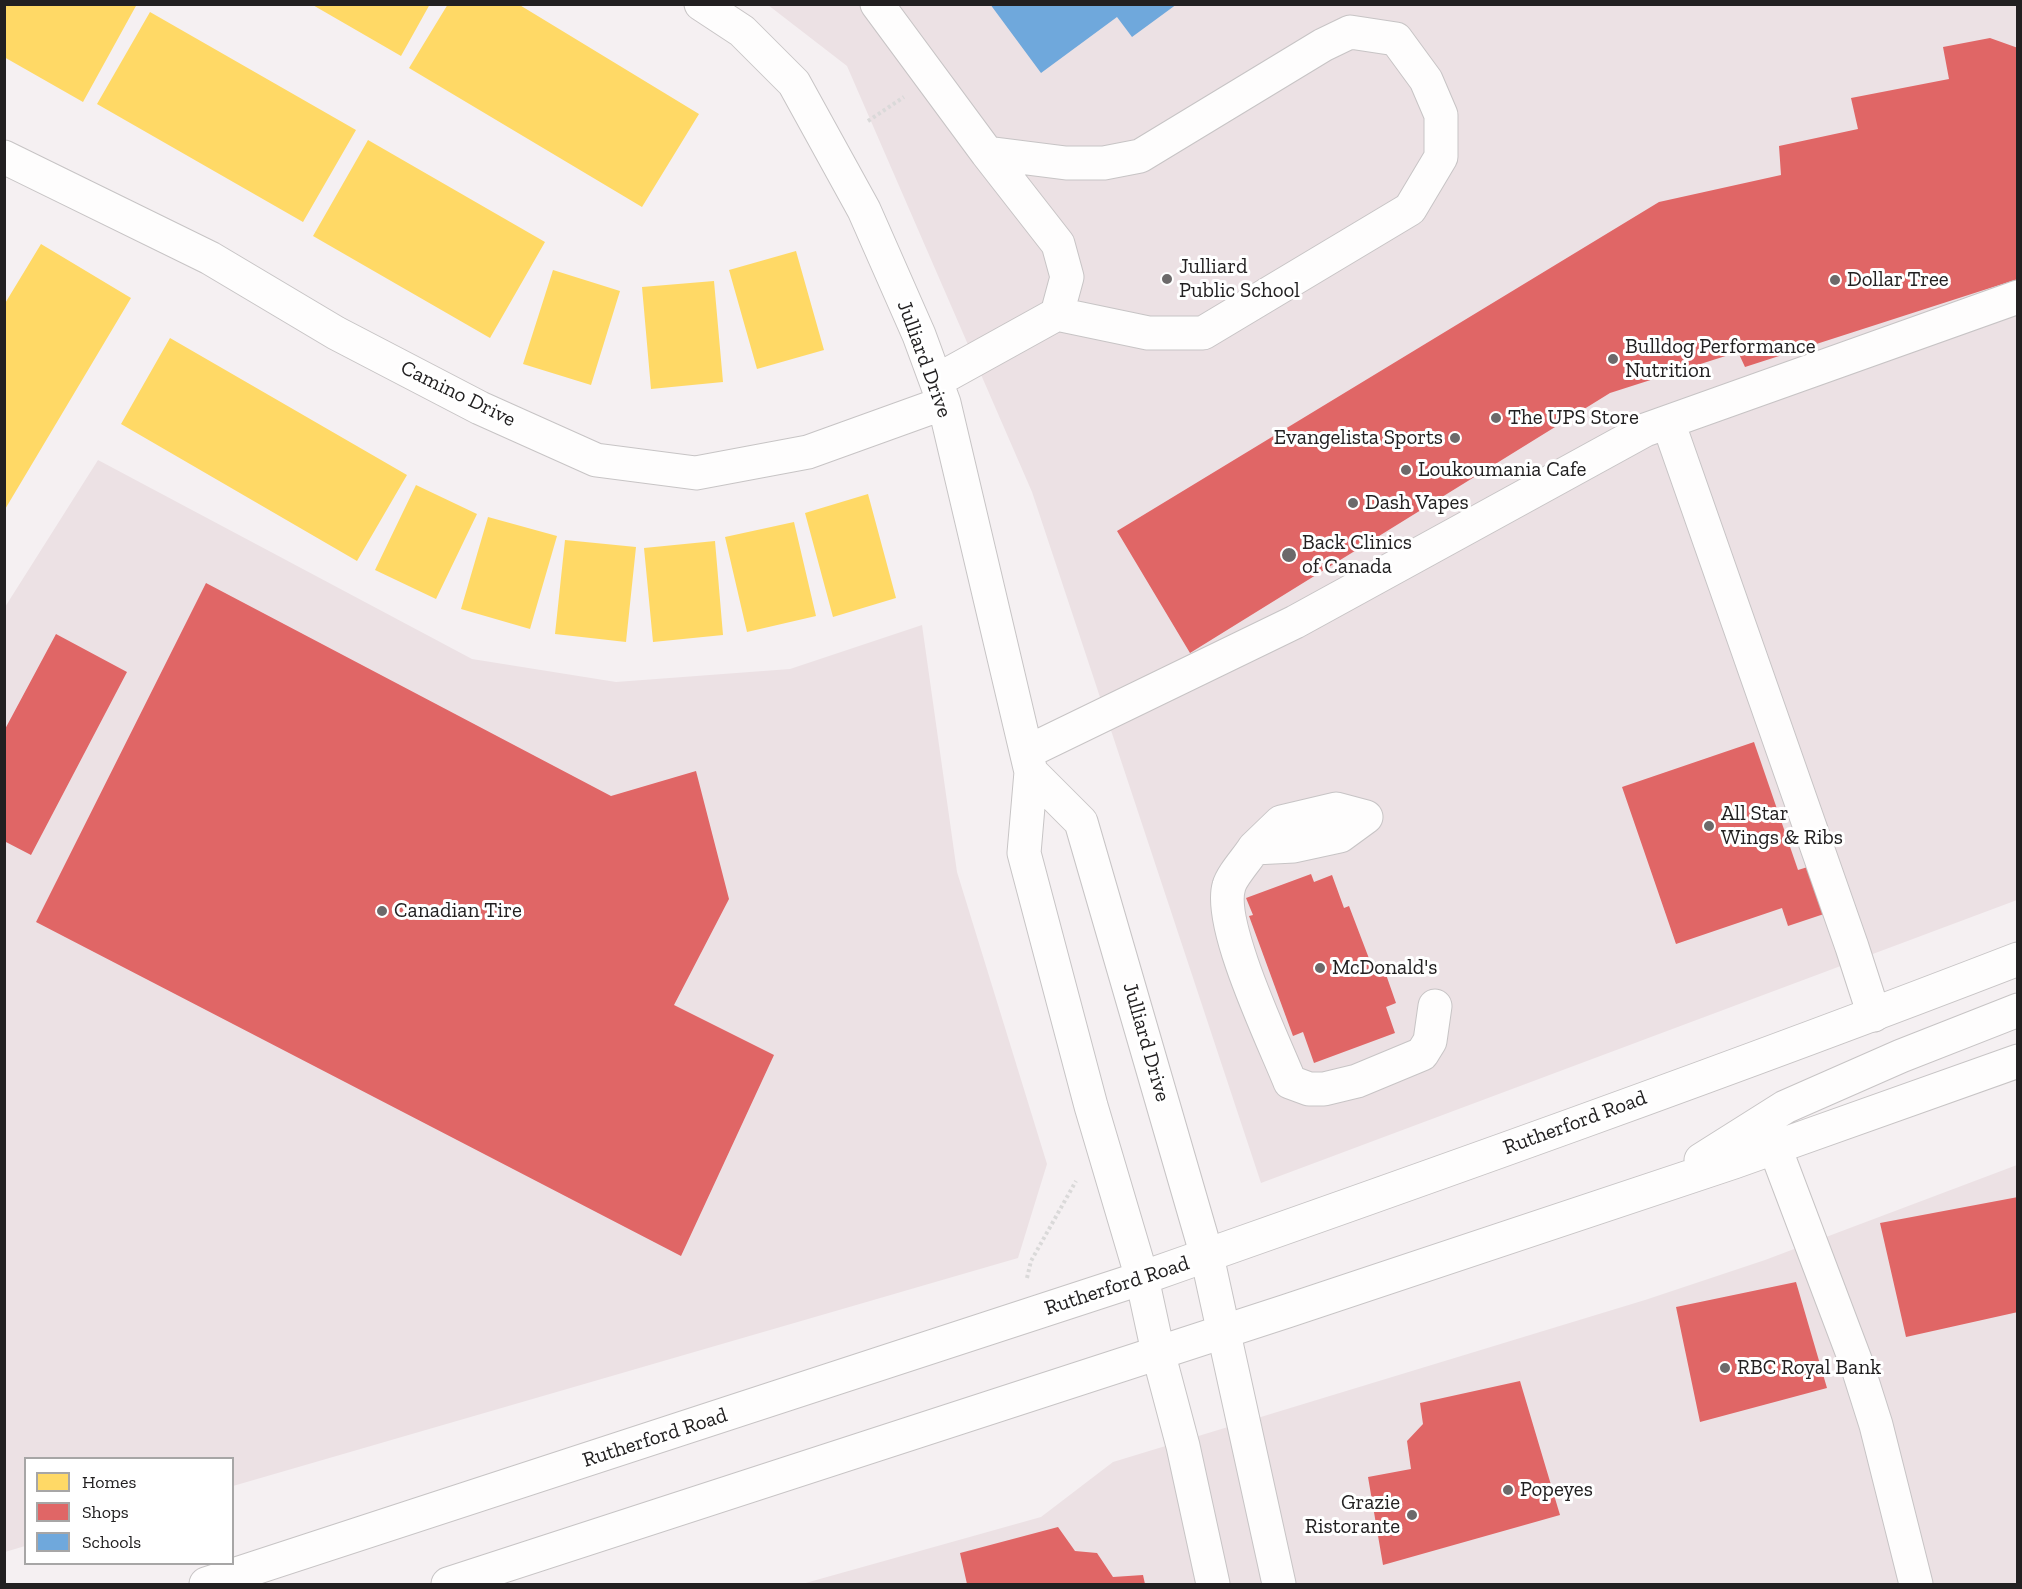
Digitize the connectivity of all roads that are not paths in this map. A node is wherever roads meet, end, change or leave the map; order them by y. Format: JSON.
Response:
{"nodes":[{"id":1,"x":701,"y":4,"type":"edge"},
{"id":2,"x":878,"y":4,"type":"edge"},
{"id":3,"x":987,"y":153,"type":"junction"},
{"id":4,"x":6,"y":161,"type":"edge"},
{"id":5,"x":2018,"y":297,"type":"edge"},
{"id":6,"x":1057,"y":314,"type":"junction"},
{"id":7,"x":940,"y":392,"type":"junction"},
{"id":8,"x":1668,"y":422,"type":"junction"},
{"id":9,"x":1029,"y":762,"type":"junction"},
{"id":10,"x":1366,"y":817,"type":"dead end"},
{"id":11,"x":2018,"y":959,"type":"edge"},
{"id":12,"x":1434,"y":1006,"type":"dead end"},
{"id":13,"x":2018,"y":1010,"type":"edge"},
{"id":14,"x":1874,"y":1015,"type":"junction"},
{"id":15,"x":2018,"y":1061,"type":"edge"},
{"id":16,"x":1775,"y":1148,"type":"junction"},
{"id":17,"x":1659,"y":1187,"type":"junction"},
{"id":18,"x":1207,"y":1256,"type":"junction"},
{"id":19,"x":1142,"y":1278,"type":"junction"},
{"id":20,"x":1223,"y":1331,"type":"junction"},
{"id":21,"x":1158,"y":1352,"type":"junction"},
{"id":22,"x":206,"y":1584,"type":"edge"},
{"id":23,"x":448,"y":1584,"type":"edge"},
{"id":24,"x":1213,"y":1584,"type":"edge"},
{"id":25,"x":1279,"y":1584,"type":"edge"},
{"id":26,"x":1916,"y":1584,"type":"edge"}],
"edges":[{"from":1,"to":7,"type":"main road","name":"Julliard Drive"},
{"from":2,"to":3,"type":"main road"},
{"from":3,"to":6,"type":"main road"},
{"from":3,"to":6,"type":"main road"},
{"from":4,"to":7,"type":"main road","name":"Camino Drive"},
{"from":5,"to":8,"type":"main road"},
{"from":6,"to":7,"type":"main road","name":"Camino Drive"},
{"from":7,"to":9,"type":"main road","name":"Julliard Drive"},
{"from":8,"to":9,"type":"main road"},
{"from":8,"to":14,"type":"main road"},
{"from":9,"to":18,"type":"main road","name":"Julliard Drive"},
{"from":9,"to":19,"type":"main road","name":"Julliard Drive"},
{"from":10,"to":12,"type":"main road"},
{"from":11,"to":14,"type":"main road","name":"Rutherford Road"},
{"from":13,"to":17,"type":"main road"},
{"from":14,"to":18,"type":"main road","name":"Rutherford Road"},
{"from":15,"to":16,"type":"main road"},
{"from":16,"to":17,"type":"main road"},
{"from":16,"to":26,"type":"main road"},
{"from":17,"to":20,"type":"main road"},
{"from":18,"to":19,"type":"main road","name":"Rutherford Road"},
{"from":18,"to":20,"type":"main road","name":"Julliard Drive"},
{"from":19,"to":21,"type":"main road","name":"Julliard Drive"},
{"from":19,"to":22,"type":"main road","name":"Rutherford Road"},
{"from":20,"to":21,"type":"main road"},
{"from":20,"to":25,"type":"main road","name":"Julliard Drive"},
{"from":21,"to":23,"type":"main road"},
{"from":21,"to":24,"type":"main road","name":"Julliard Drive"}]}
